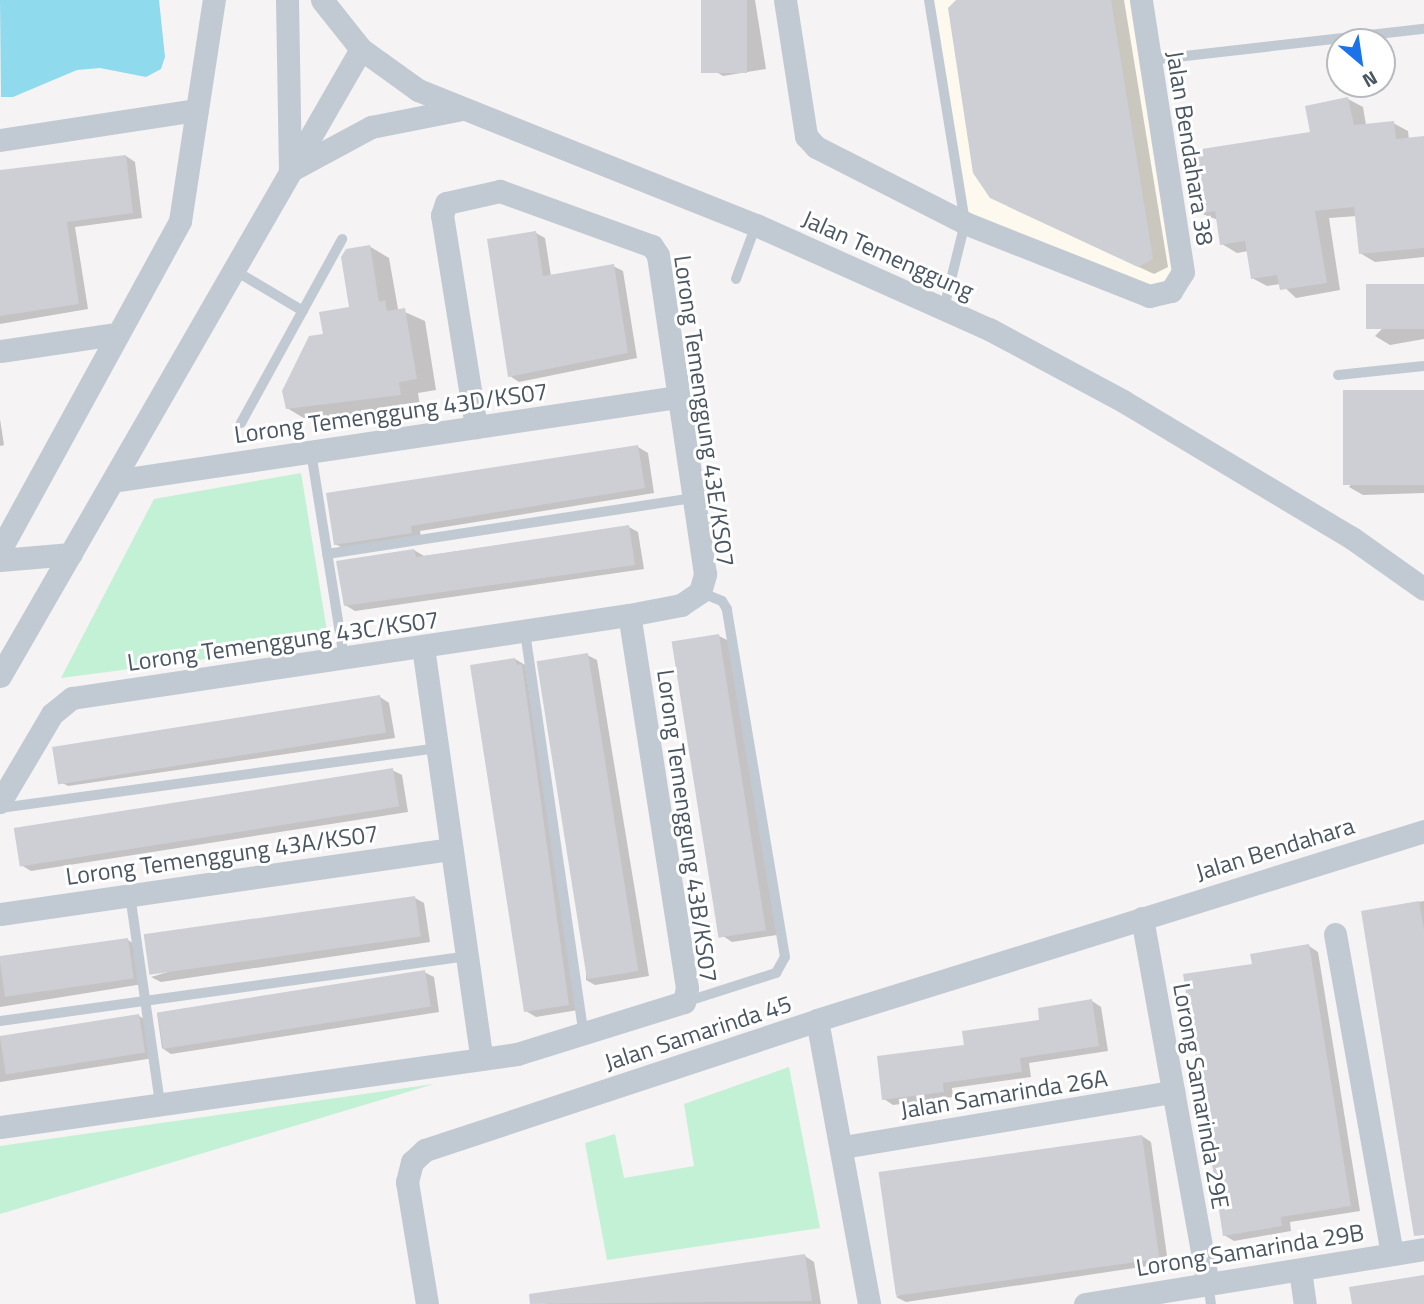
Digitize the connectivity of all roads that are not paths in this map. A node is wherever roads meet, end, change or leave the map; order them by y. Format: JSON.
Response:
{"nodes":[{"id":1,"x":214,"y":0,"type":"edge"},
{"id":2,"x":287,"y":0,"type":"edge"},
{"id":3,"x":322,"y":0,"type":"edge"},
{"id":4,"x":785,"y":0,"type":"edge"},
{"id":5,"x":929,"y":0,"type":"edge"},
{"id":6,"x":1141,"y":0,"type":"edge"},
{"id":7,"x":1424,"y":29,"type":"edge"},
{"id":8,"x":361,"y":49,"type":"junction"},
{"id":9,"x":1150,"y":60,"type":"junction"},
{"id":10,"x":462,"y":109,"type":"junction"},
{"id":11,"x":197,"y":110,"type":"junction"},
{"id":12,"x":0,"y":139,"type":"edge"},
{"id":13,"x":290,"y":171,"type":"junction"},
{"id":14,"x":965,"y":223,"type":"junction"},
{"id":15,"x":756,"y":225,"type":"junction"},
{"id":16,"x":342,"y":239,"type":"dead end"},
{"id":17,"x":234,"y":270,"type":"junction"},
{"id":18,"x":736,"y":279,"type":"dead end"},
{"id":19,"x":944,"y":308,"type":"junction"},
{"id":20,"x":303,"y":311,"type":"junction"},
{"id":21,"x":115,"y":334,"type":"junction"},
{"id":22,"x":0,"y":351,"type":"edge"},
{"id":23,"x":1424,"y":366,"type":"edge"},
{"id":24,"x":1338,"y":375,"type":"dead end"},
{"id":25,"x":678,"y":397,"type":"junction"},
{"id":26,"x":241,"y":423,"type":"dead end"},
{"id":27,"x":476,"y":427,"type":"junction"},
{"id":28,"x":311,"y":452,"type":"junction"},
{"id":29,"x":113,"y":481,"type":"junction"},
{"id":30,"x":694,"y":498,"type":"junction"},
{"id":31,"x":0,"y":550,"type":"edge"},
{"id":32,"x":71,"y":554,"type":"junction"},
{"id":33,"x":327,"y":554,"type":"junction"},
{"id":34,"x":0,"y":560,"type":"edge"},
{"id":35,"x":1424,"y":589,"type":"edge"},
{"id":36,"x":700,"y":592,"type":"junction"},
{"id":37,"x":629,"y":615,"type":"junction"},
{"id":38,"x":525,"y":632,"type":"junction"},
{"id":39,"x":423,"y":647,"type":"junction"},
{"id":40,"x":344,"y":658,"type":"junction"},
{"id":41,"x":0,"y":676,"type":"edge"},
{"id":42,"x":437,"y":748,"type":"junction"},
{"id":43,"x":0,"y":802,"type":"edge"},
{"id":44,"x":0,"y":808,"type":"edge"},
{"id":45,"x":1424,"y":831,"type":"edge"},
{"id":46,"x":452,"y":849,"type":"junction"},
{"id":47,"x":130,"y":895,"type":"junction"},
{"id":48,"x":0,"y":914,"type":"edge"},
{"id":49,"x":1142,"y":918,"type":"junction"},
{"id":50,"x":1335,"y":934,"type":"dead end"},
{"id":51,"x":467,"y":956,"type":"junction"},
{"id":52,"x":145,"y":999,"type":"junction"},
{"id":53,"x":684,"y":1002,"type":"junction"},
{"id":54,"x":817,"y":1020,"type":"junction"},
{"id":55,"x":0,"y":1021,"type":"edge"},
{"id":56,"x":584,"y":1035,"type":"junction"},
{"id":57,"x":482,"y":1059,"type":"junction"},
{"id":58,"x":1173,"y":1093,"type":"junction"},
{"id":59,"x":160,"y":1104,"type":"junction"},
{"id":60,"x":0,"y":1127,"type":"edge"},
{"id":61,"x":843,"y":1147,"type":"junction"},
{"id":62,"x":1424,"y":1249,"type":"edge"},
{"id":63,"x":1392,"y":1254,"type":"junction"},
{"id":64,"x":1300,"y":1270,"type":"junction"},
{"id":65,"x":1210,"y":1294,"type":"edge"},
{"id":66,"x":427,"y":1304,"type":"edge"},
{"id":67,"x":869,"y":1304,"type":"edge"},
{"id":68,"x":1085,"y":1304,"type":"edge"},
{"id":69,"x":1305,"y":1304,"type":"edge"}],
"edges":[{"from":1,"to":11,"type":"street"},
{"from":2,"to":13,"type":"street"},
{"from":3,"to":8,"type":"street","name":"Jalan Temenggung"},
{"from":4,"to":14,"type":"street","name":"Jalan Bendahara 38"},
{"from":5,"to":14,"type":"lane"},
{"from":6,"to":9,"type":"street","name":"Jalan Bendahara 38"},
{"from":7,"to":9,"type":"lane"},
{"from":8,"to":10,"type":"street","name":"Jalan Temenggung"},
{"from":8,"to":13,"type":"street"},
{"from":9,"to":14,"type":"street","name":"Jalan Bendahara 38"},
{"from":10,"to":13,"type":"street"},
{"from":10,"to":15,"type":"street","name":"Jalan Temenggung"},
{"from":11,"to":12,"type":"street"},
{"from":11,"to":21,"type":"street"},
{"from":13,"to":17,"type":"street"},
{"from":14,"to":19,"type":"lane"},
{"from":15,"to":18,"type":"lane"},
{"from":15,"to":19,"type":"street","name":"Jalan Temenggung"},
{"from":16,"to":20,"type":"lane"},
{"from":17,"to":20,"type":"lane"},
{"from":17,"to":29,"type":"street"},
{"from":19,"to":35,"type":"street","name":"Jalan Temenggung"},
{"from":20,"to":26,"type":"lane"},
{"from":21,"to":22,"type":"street"},
{"from":21,"to":31,"type":"street"},
{"from":23,"to":24,"type":"lane"},
{"from":25,"to":27,"type":"street","name":"Lorong Temenggung 43D/KS07"},
{"from":25,"to":27,"type":"street","name":"Lorong Temenggung 43E/KS07"},
{"from":25,"to":30,"type":"street","name":"Lorong Temenggung 43E/KS07"},
{"from":27,"to":28,"type":"street","name":"Lorong Temenggung 43D/KS07"},
{"from":28,"to":29,"type":"street","name":"Lorong Temenggung 43D/KS07"},
{"from":28,"to":33,"type":"lane"},
{"from":29,"to":32,"type":"street"},
{"from":30,"to":33,"type":"lane"},
{"from":30,"to":36,"type":"street","name":"Lorong Temenggung 43E/KS07"},
{"from":32,"to":34,"type":"street"},
{"from":32,"to":41,"type":"street"},
{"from":33,"to":40,"type":"lane"},
{"from":36,"to":37,"type":"street","name":"Lorong Temenggung 43E/KS07"},
{"from":36,"to":53,"type":"lane"},
{"from":37,"to":38,"type":"street","name":"Lorong Temenggung 43C/KS07"},
{"from":37,"to":53,"type":"street","name":"Lorong Temenggung 43B/KS07"},
{"from":38,"to":39,"type":"street","name":"Lorong Temenggung 43C/KS07"},
{"from":38,"to":56,"type":"lane"},
{"from":39,"to":40,"type":"street","name":"Lorong Temenggung 43C/KS07"},
{"from":39,"to":42,"type":"street"},
{"from":40,"to":43,"type":"street","name":"Lorong Temenggung 43C/KS07"},
{"from":42,"to":44,"type":"lane"},
{"from":42,"to":46,"type":"street"},
{"from":45,"to":49,"type":"street","name":"Jalan Bendahara"},
{"from":46,"to":47,"type":"street","name":"Lorong Temenggung 43A/KS07"},
{"from":46,"to":51,"type":"street"},
{"from":47,"to":48,"type":"street","name":"Lorong Temenggung 43A/KS07"},
{"from":47,"to":52,"type":"lane"},
{"from":49,"to":54,"type":"street","name":"Jalan Samarinda 45"},
{"from":49,"to":58,"type":"street","name":"Lorong Samarinda 29E"},
{"from":50,"to":63,"type":"street"},
{"from":51,"to":52,"type":"lane"},
{"from":51,"to":57,"type":"street"},
{"from":52,"to":55,"type":"lane"},
{"from":52,"to":59,"type":"lane"},
{"from":53,"to":56,"type":"street","name":"Lorong Temenggung 43B/KS07"},
{"from":54,"to":61,"type":"street"},
{"from":54,"to":66,"type":"street","name":"Jalan Samarinda 45"},
{"from":56,"to":57,"type":"street","name":"Lorong Temenggung 43B/KS07"},
{"from":57,"to":59,"type":"street"},
{"from":58,"to":61,"type":"street","name":"Jalan Samarinda 26A"},
{"from":58,"to":65,"type":"street","name":"Lorong Samarinda 29E"},
{"from":59,"to":60,"type":"street"},
{"from":61,"to":67,"type":"street"},
{"from":62,"to":63,"type":"street","name":"Lorong Samarinda 29B"},
{"from":63,"to":64,"type":"street","name":"Lorong Samarinda 29B"},
{"from":64,"to":65,"type":"street","name":"Lorong Samarinda 29B"},
{"from":64,"to":69,"type":"street"},
{"from":65,"to":68,"type":"street","name":"Lorong Samarinda 29B"}]}
